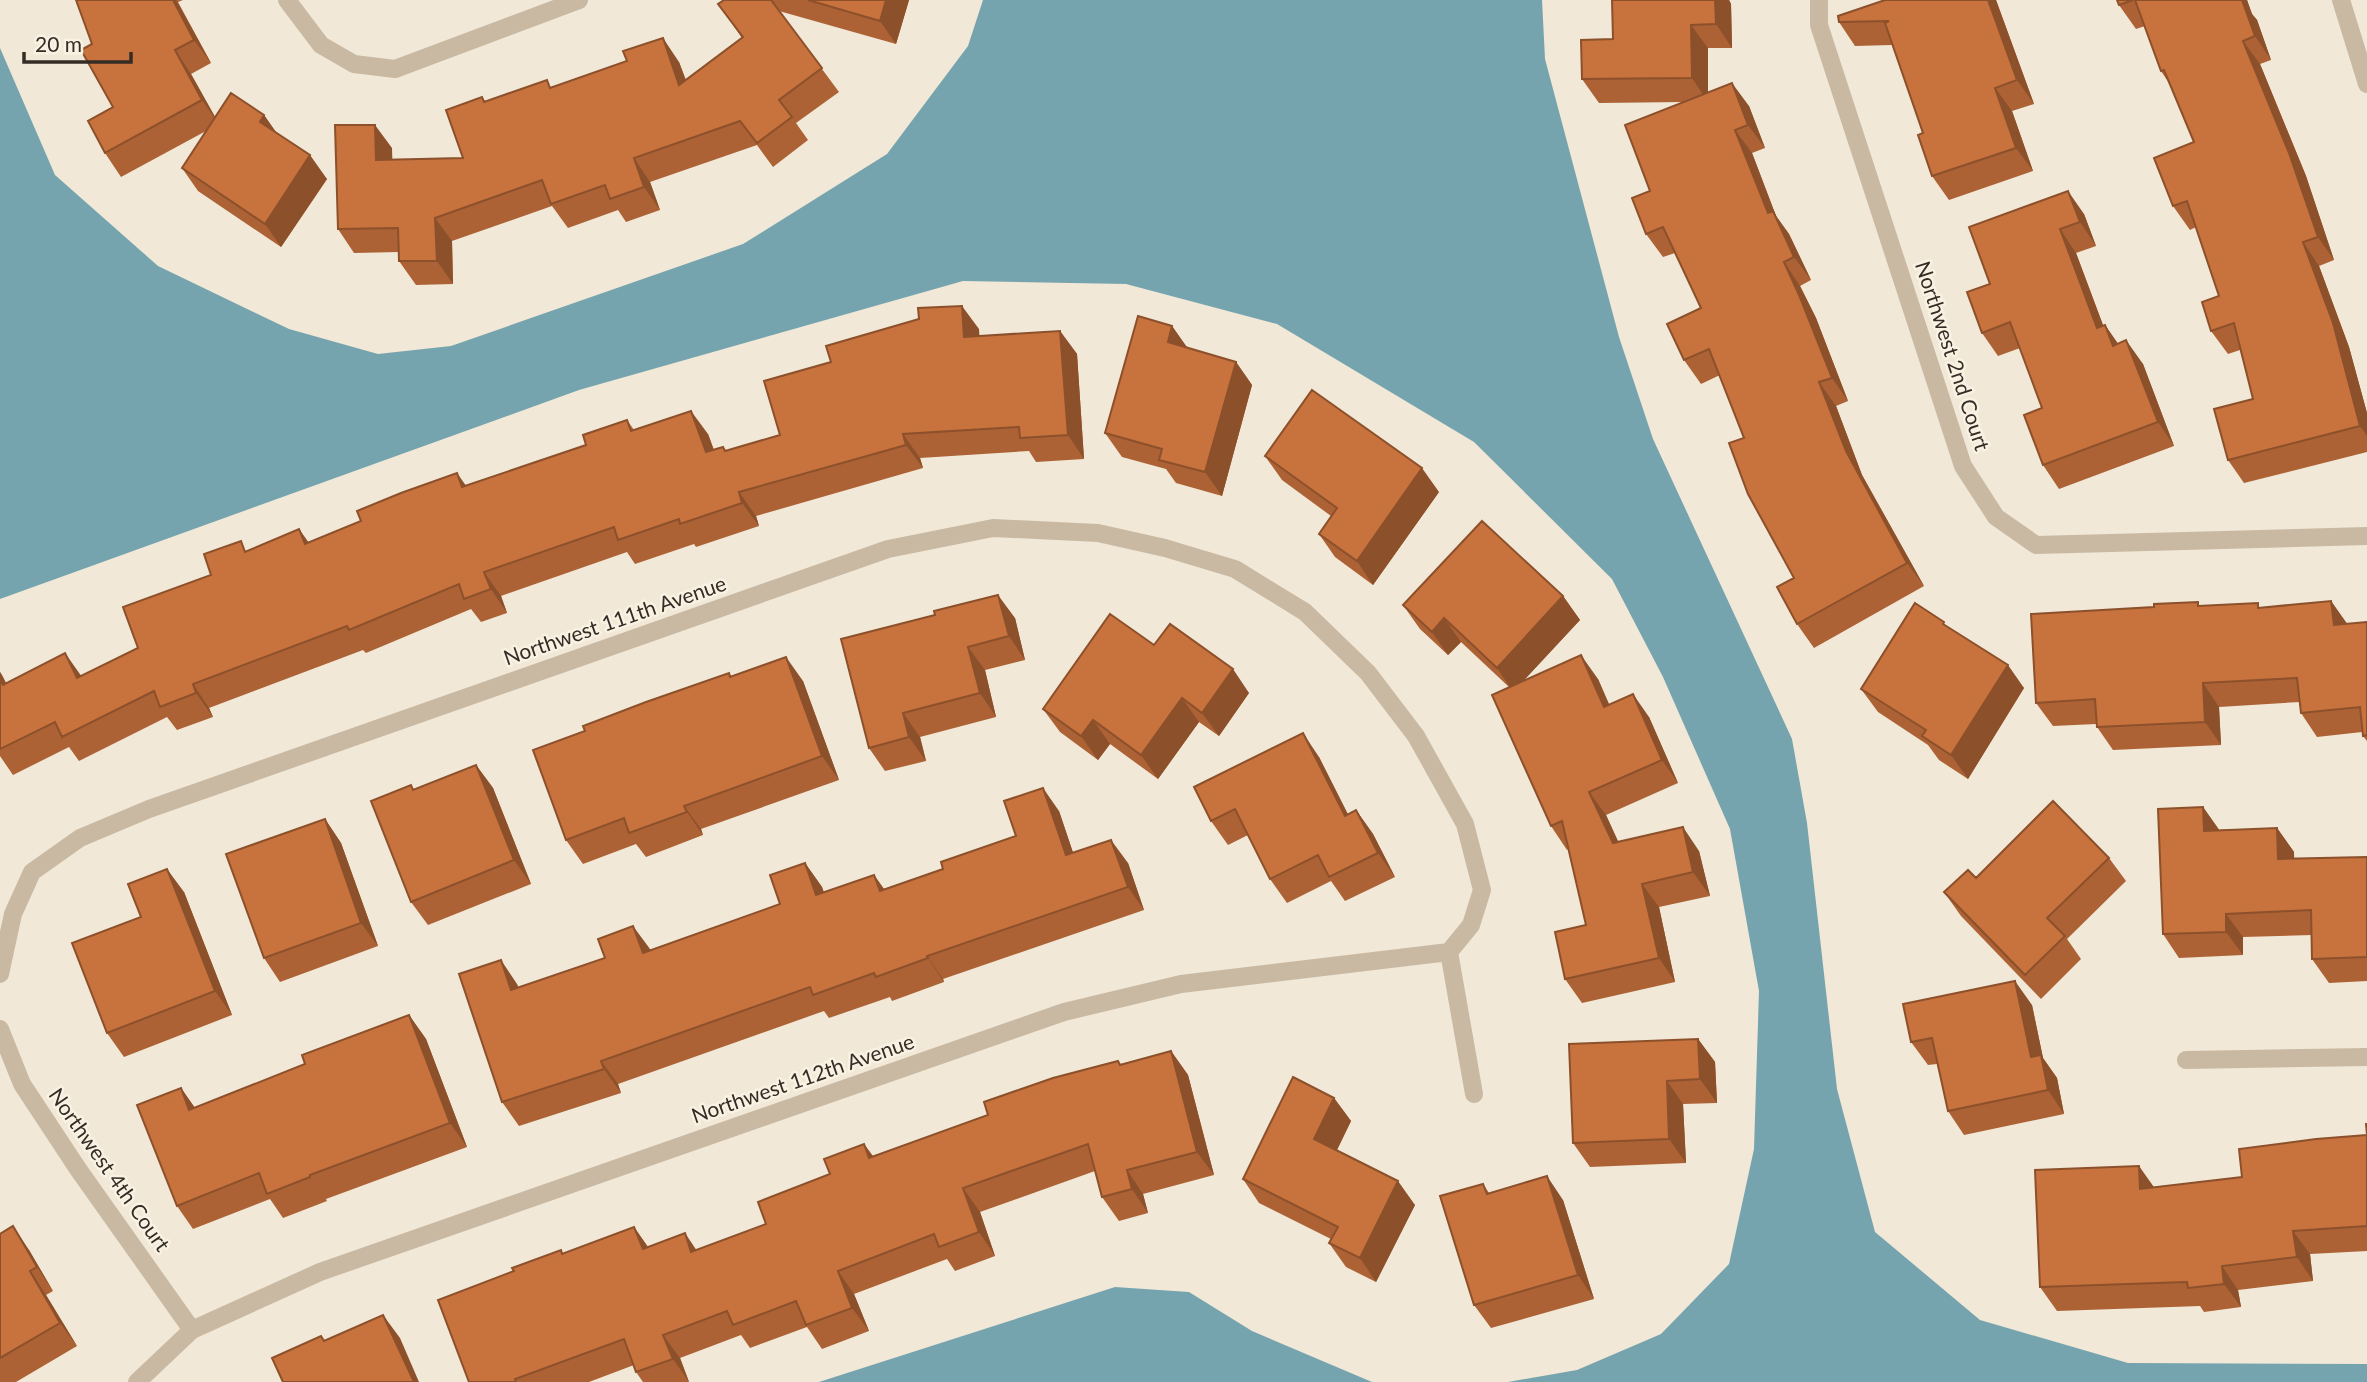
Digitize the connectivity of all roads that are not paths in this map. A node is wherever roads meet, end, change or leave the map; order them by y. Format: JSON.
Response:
{"nodes":[{"id":1,"x":287,"y":0,"type":"edge"},
{"id":2,"x":579,"y":0,"type":"edge"},
{"id":3,"x":1819,"y":0,"type":"edge"},
{"id":4,"x":2341,"y":0,"type":"edge"},
{"id":5,"x":2367,"y":84,"type":"edge"},
{"id":6,"x":2367,"y":536,"type":"edge"},
{"id":7,"x":1450,"y":952,"type":"junction"},
{"id":8,"x":0,"y":974,"type":"edge"},
{"id":9,"x":0,"y":1029,"type":"edge"},
{"id":10,"x":2367,"y":1057,"type":"edge"},
{"id":11,"x":2186,"y":1060,"type":"dead end"},
{"id":12,"x":1474,"y":1094,"type":"dead end"},
{"id":13,"x":192,"y":1330,"type":"junction"},
{"id":14,"x":137,"y":1382,"type":"edge"}],
"edges":[{"from":1,"to":2,"type":"street"},
{"from":3,"to":6,"type":"street","name":"Northwest 2nd Court"},
{"from":4,"to":5,"type":"street"},
{"from":7,"to":8,"type":"street","name":"Northwest 111th Avenue"},
{"from":7,"to":12,"type":"street"},
{"from":7,"to":13,"type":"street","name":"Northwest 112th Avenue"},
{"from":9,"to":13,"type":"street","name":"Northwest 4th Court"},
{"from":10,"to":11,"type":"street"},
{"from":13,"to":14,"type":"street","name":"Northwest 112th Avenue"}]}
